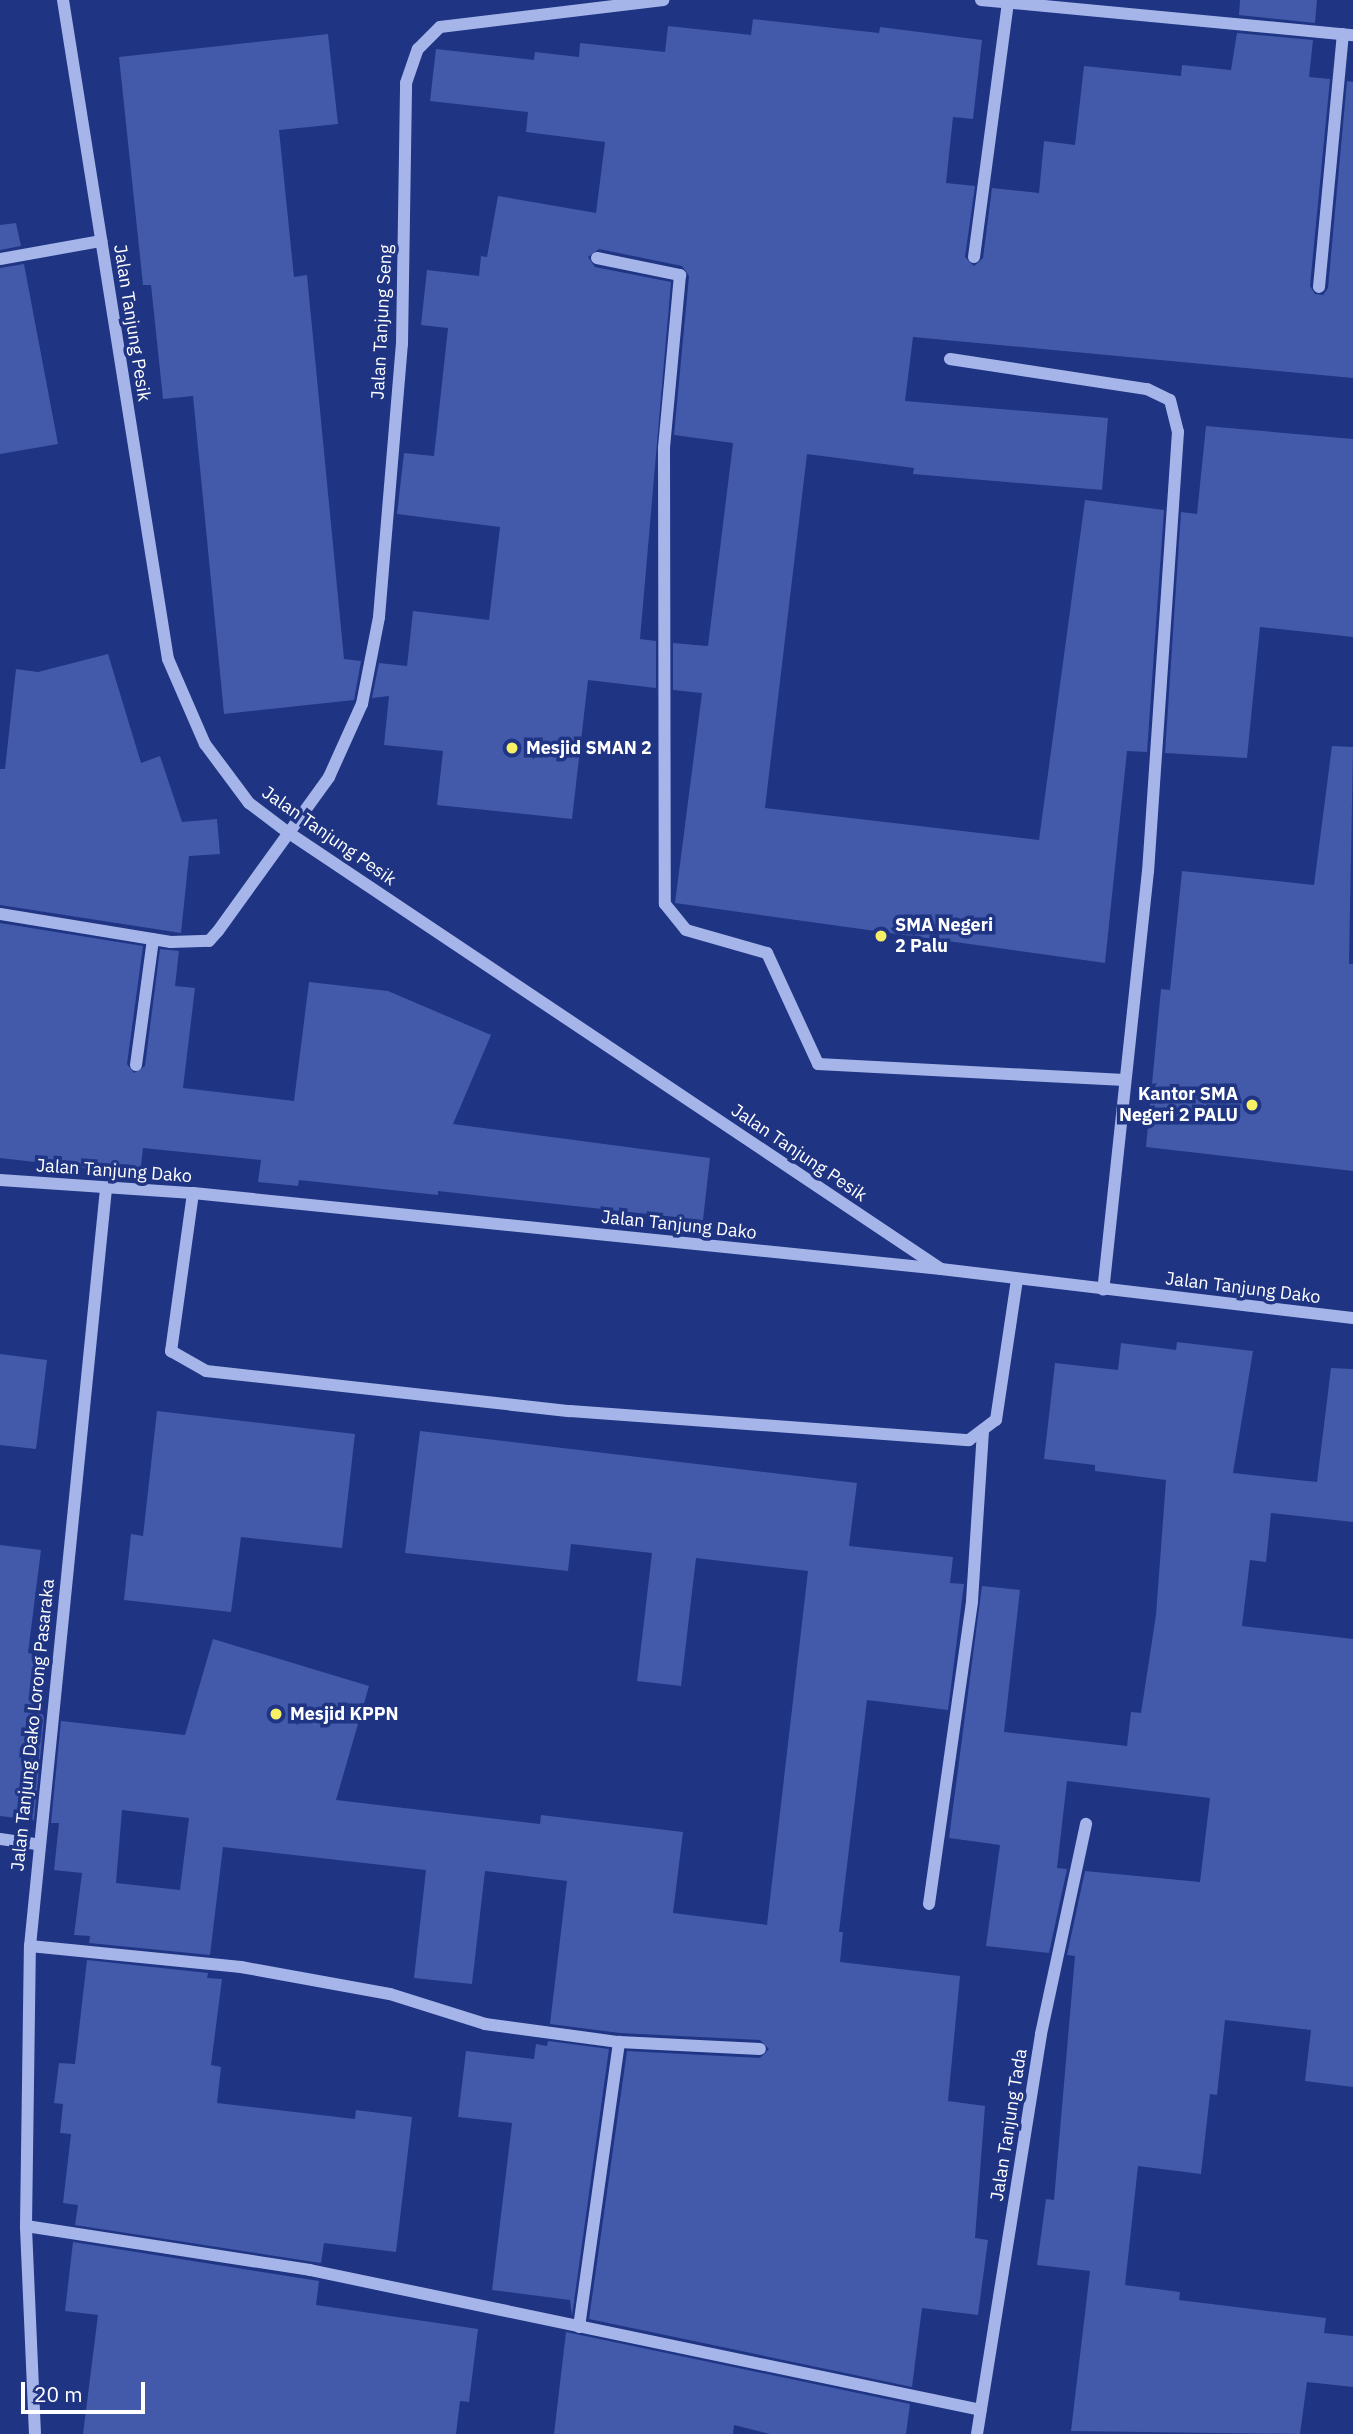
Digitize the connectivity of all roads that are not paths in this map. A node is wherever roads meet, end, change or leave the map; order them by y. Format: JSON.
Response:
{"nodes":[{"id":1,"x":63,"y":0,"type":"edge"},
{"id":2,"x":663,"y":0,"type":"edge"},
{"id":3,"x":981,"y":0,"type":"edge"},
{"id":4,"x":1022,"y":1,"type":"edge"},
{"id":5,"x":1008,"y":2,"type":"junction"},
{"id":6,"x":1348,"y":35,"type":"edge"},
{"id":7,"x":102,"y":241,"type":"junction"},
{"id":8,"x":974,"y":257,"type":"dead end"},
{"id":9,"x":597,"y":258,"type":"dead end"},
{"id":10,"x":0,"y":259,"type":"edge"},
{"id":11,"x":1319,"y":287,"type":"dead end"},
{"id":12,"x":950,"y":359,"type":"dead end"},
{"id":13,"x":286,"y":831,"type":"junction"},
{"id":14,"x":0,"y":914,"type":"edge"},
{"id":15,"x":153,"y":939,"type":"junction"},
{"id":16,"x":136,"y":1065,"type":"dead end"},
{"id":17,"x":1125,"y":1080,"type":"junction"},
{"id":18,"x":0,"y":1180,"type":"edge"},
{"id":19,"x":106,"y":1189,"type":"junction"},
{"id":20,"x":193,"y":1194,"type":"junction"},
{"id":21,"x":941,"y":1269,"type":"junction"},
{"id":22,"x":1017,"y":1279,"type":"junction"},
{"id":23,"x":1103,"y":1290,"type":"junction"},
{"id":24,"x":1353,"y":1318,"type":"edge"},
{"id":25,"x":983,"y":1430,"type":"junction"},
{"id":26,"x":1086,"y":1824,"type":"dead end"},
{"id":27,"x":0,"y":1839,"type":"edge"},
{"id":28,"x":37,"y":1844,"type":"junction"},
{"id":29,"x":929,"y":1904,"type":"dead end"},
{"id":30,"x":30,"y":1946,"type":"junction"},
{"id":31,"x":619,"y":2042,"type":"junction"},
{"id":32,"x":760,"y":2049,"type":"dead end"},
{"id":33,"x":26,"y":2226,"type":"junction"},
{"id":34,"x":579,"y":2327,"type":"junction"},
{"id":35,"x":981,"y":2410,"type":"junction"},
{"id":36,"x":35,"y":2434,"type":"edge"},
{"id":37,"x":977,"y":2434,"type":"edge"}],
"edges":[{"from":1,"to":7,"type":"street","name":"Jalan Tanjung Pesik"},
{"from":2,"to":13,"type":"street","name":"Jalan Tanjung Seng"},
{"from":3,"to":5,"type":"street"},
{"from":4,"to":5,"type":"street"},
{"from":4,"to":6,"type":"street"},
{"from":5,"to":8,"type":"street"},
{"from":6,"to":11,"type":"street"},
{"from":7,"to":10,"type":"street"},
{"from":7,"to":13,"type":"street","name":"Jalan Tanjung Pesik"},
{"from":9,"to":17,"type":"street"},
{"from":12,"to":17,"type":"street"},
{"from":13,"to":15,"type":"street","name":"Jalan Tanjung Seng"},
{"from":13,"to":21,"type":"street","name":"Jalan Tanjung Pesik"},
{"from":14,"to":15,"type":"street"},
{"from":15,"to":16,"type":"street"},
{"from":17,"to":23,"type":"street"},
{"from":18,"to":19,"type":"street","name":"Jalan Tanjung Dako"},
{"from":19,"to":20,"type":"street","name":"Jalan Tanjung Dako"},
{"from":19,"to":28,"type":"street","name":"Jalan Tanjung Dako Lorong Pasaraka"},
{"from":20,"to":21,"type":"street","name":"Jalan Tanjung Dako"},
{"from":20,"to":25,"type":"street"},
{"from":21,"to":22,"type":"street","name":"Jalan Tanjung Dako"},
{"from":22,"to":23,"type":"street","name":"Jalan Tanjung Dako"},
{"from":22,"to":25,"type":"street"},
{"from":23,"to":24,"type":"street","name":"Jalan Tanjung Dako"},
{"from":25,"to":29,"type":"street"},
{"from":26,"to":35,"type":"street","name":"Jalan Tanjung Tada"},
{"from":27,"to":28,"type":"street"},
{"from":28,"to":30,"type":"street","name":"Jalan Tanjung Dako Lorong Pasaraka"},
{"from":30,"to":31,"type":"street"},
{"from":30,"to":33,"type":"street","name":"Jalan Tanjung Dako Lorong Pasaraka"},
{"from":31,"to":32,"type":"street"},
{"from":31,"to":34,"type":"street"},
{"from":33,"to":34,"type":"street"},
{"from":33,"to":36,"type":"street","name":"Jalan Tanjung Dako Lorong Pasaraka"},
{"from":34,"to":35,"type":"street"},
{"from":35,"to":37,"type":"street","name":"Jalan Tanjung Tada"}]}
